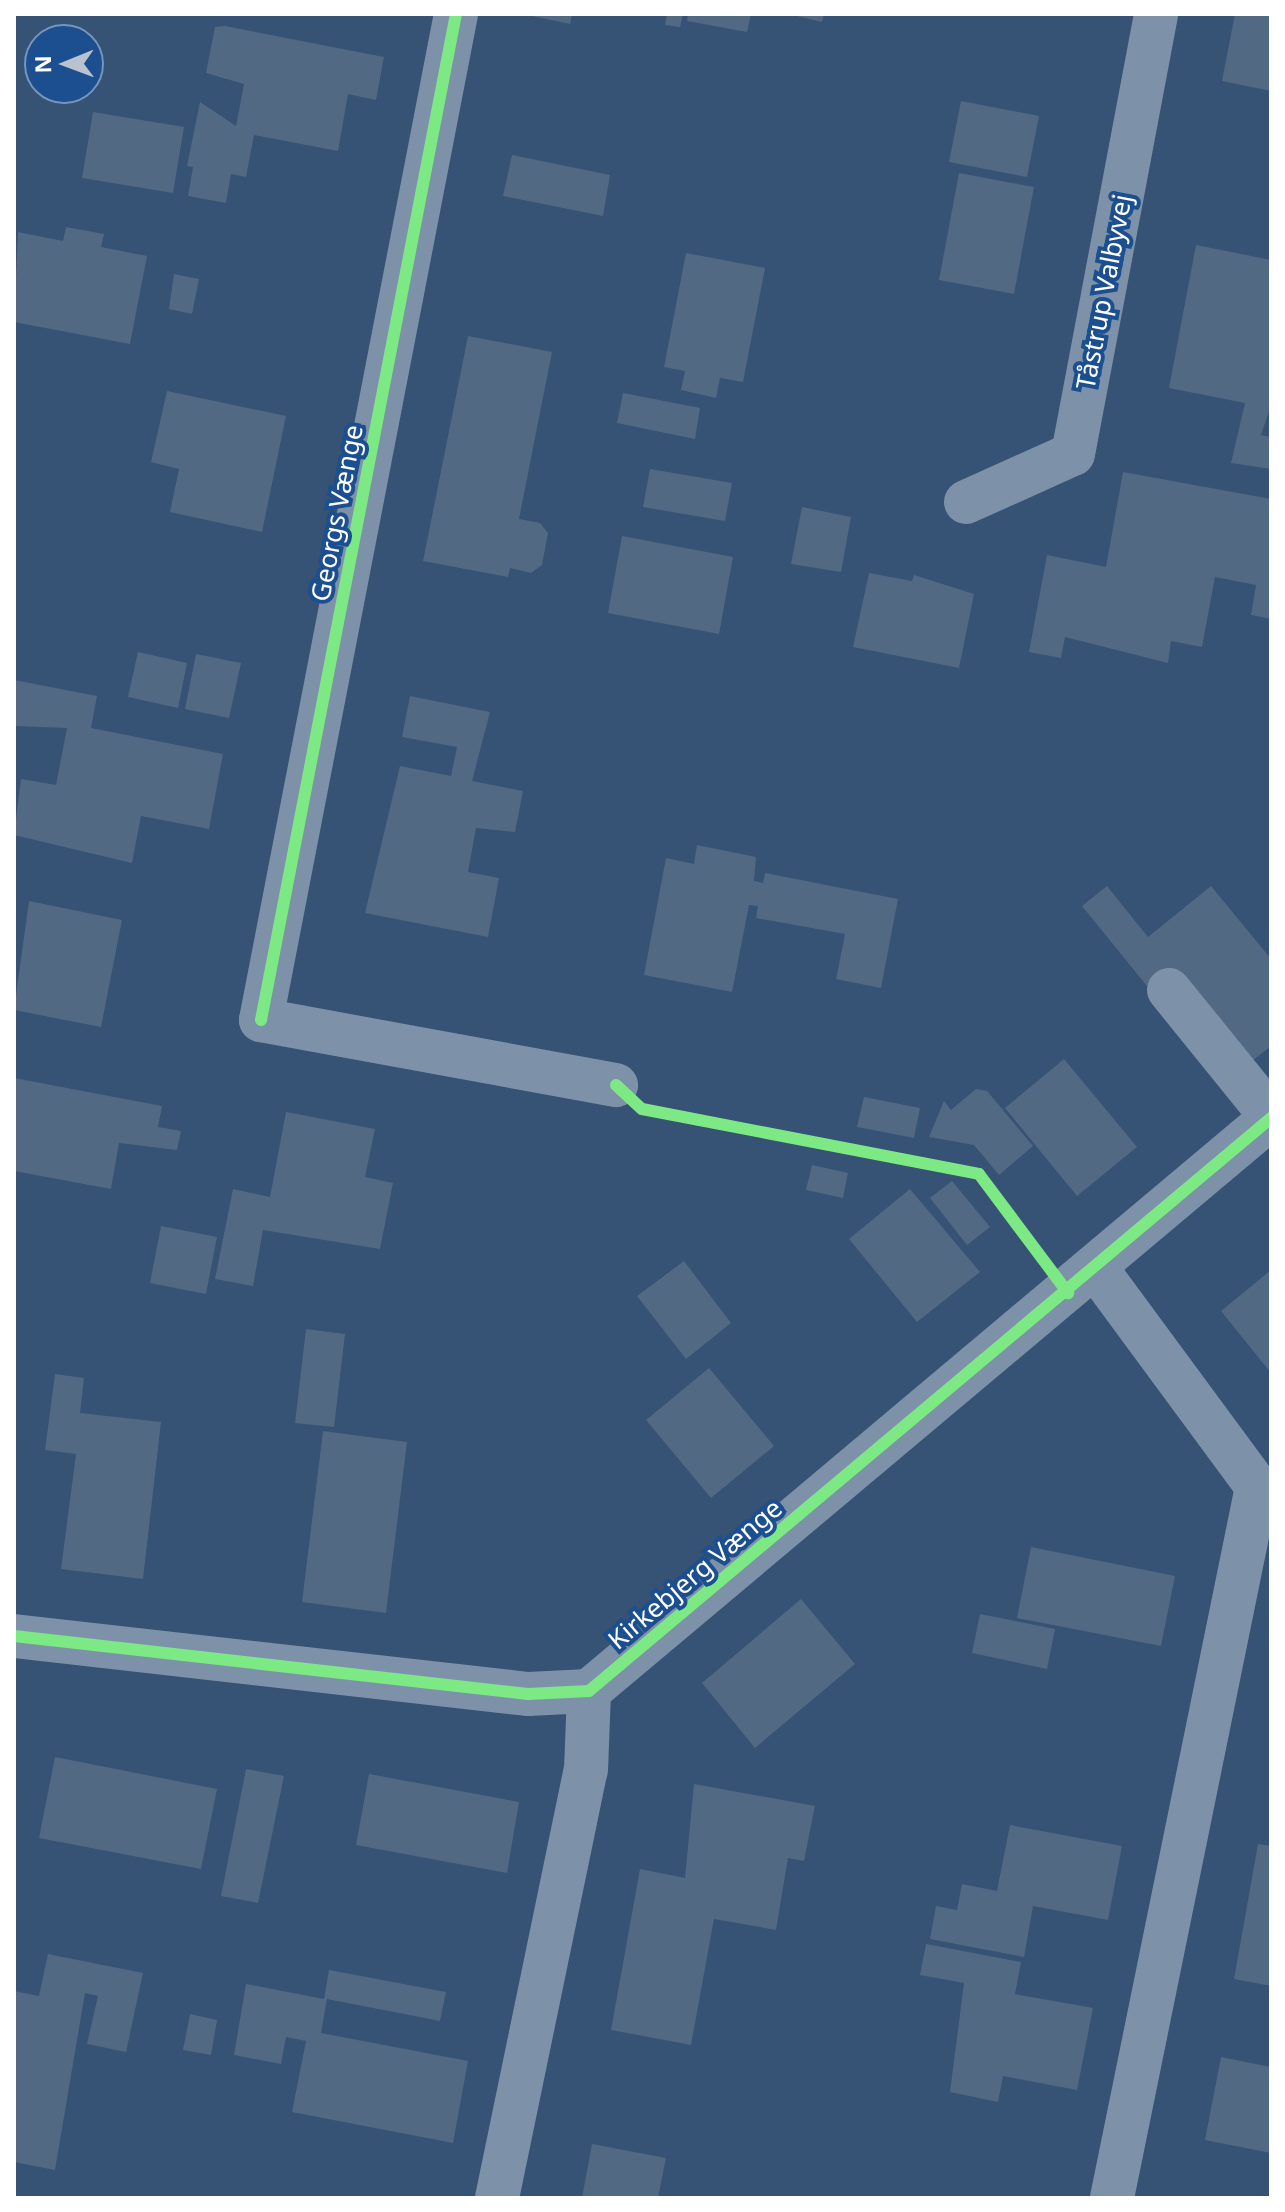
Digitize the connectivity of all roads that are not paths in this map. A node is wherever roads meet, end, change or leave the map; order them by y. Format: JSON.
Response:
{"nodes":[{"id":1,"x":456,"y":14,"type":"edge"},
{"id":2,"x":1156,"y":14,"type":"edge"},
{"id":3,"x":966,"y":502,"type":"dead end"},
{"id":4,"x":1169,"y":990,"type":"dead end"},
{"id":5,"x":616,"y":1085,"type":"dead end"},
{"id":6,"x":1271,"y":1117,"type":"edge"},
{"id":7,"x":1098,"y":1271,"type":"junction"},
{"id":8,"x":14,"y":1636,"type":"edge"},
{"id":9,"x":589,"y":1691,"type":"junction"},
{"id":10,"x":497,"y":2198,"type":"edge"},
{"id":11,"x":1112,"y":2198,"type":"edge"}],
"edges":[{"from":1,"to":5,"type":"street","name":"Georgs Vænge"},
{"from":2,"to":3,"type":"street","name":"Tåstrup Valbyvej"},
{"from":4,"to":6,"type":"street"},
{"from":6,"to":7,"type":"street","name":"Kirkebjerg Vænge"},
{"from":7,"to":9,"type":"street","name":"Kirkebjerg Vænge"},
{"from":7,"to":11,"type":"street"},
{"from":8,"to":9,"type":"street"},
{"from":9,"to":10,"type":"street"}]}
